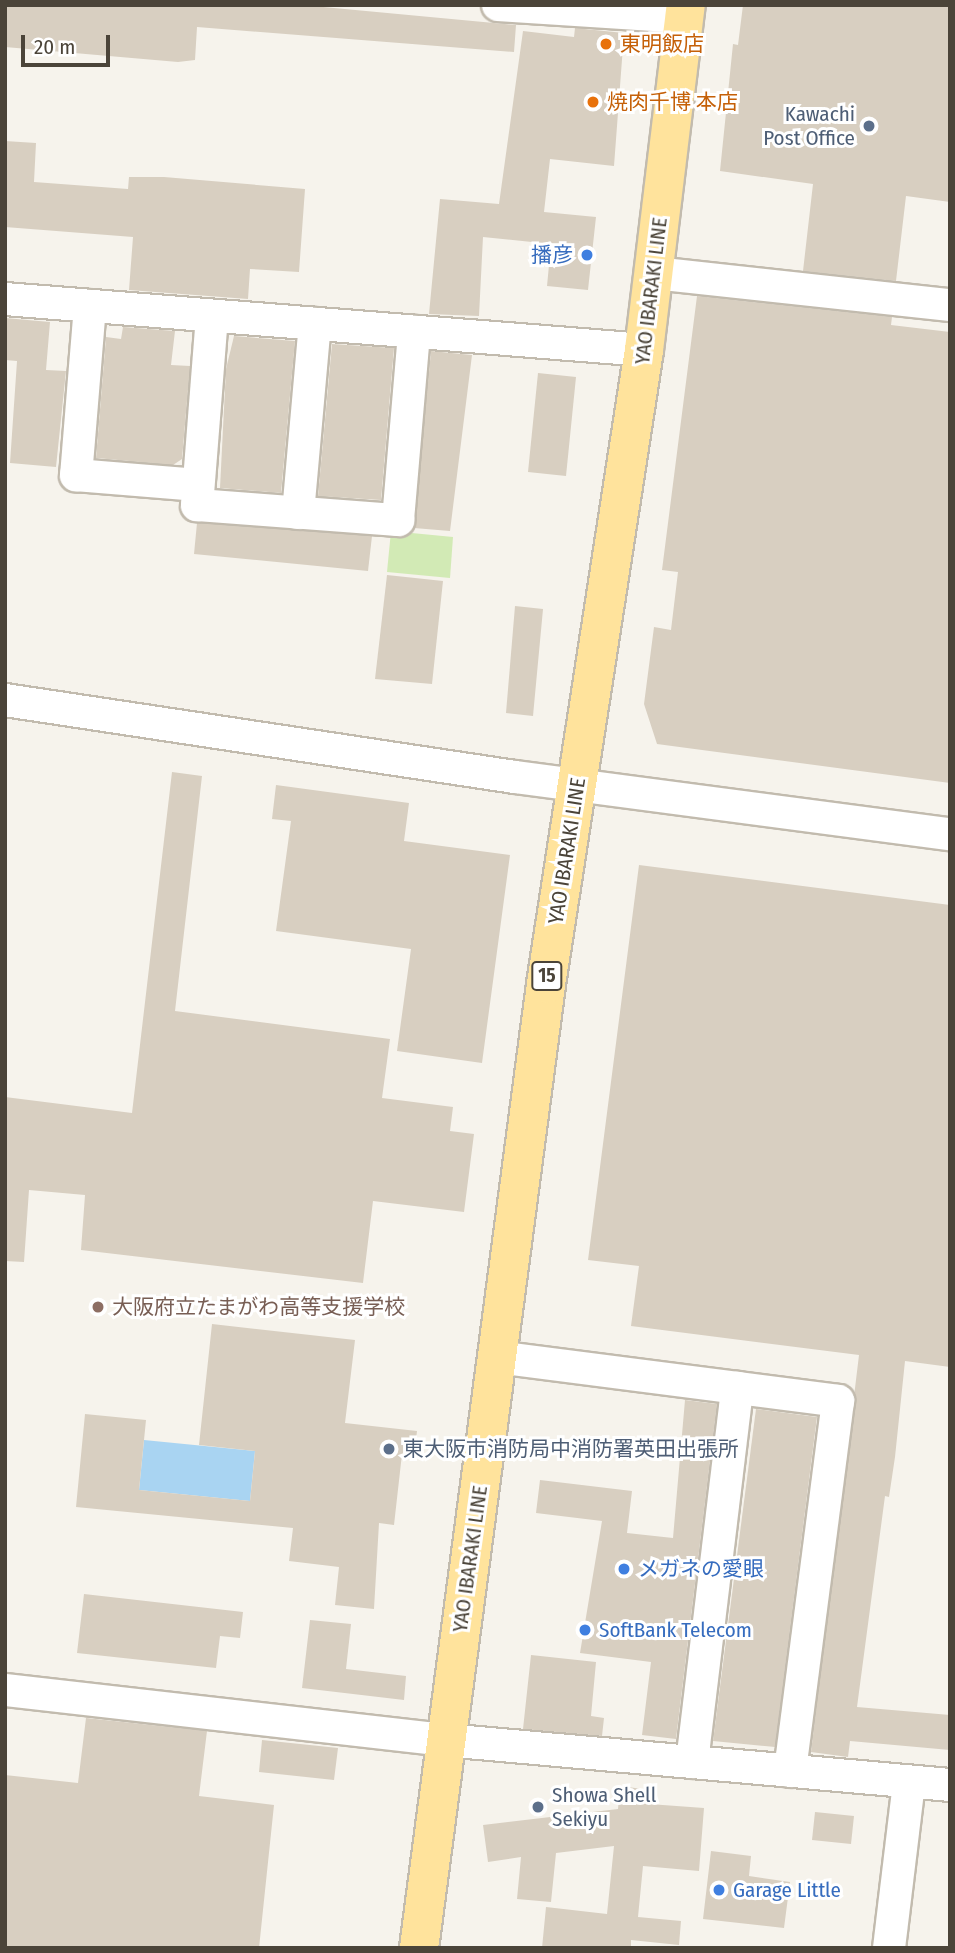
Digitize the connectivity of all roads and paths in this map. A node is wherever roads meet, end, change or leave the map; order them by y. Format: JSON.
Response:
{"nodes":[{"id":1,"x":498,"y":5,"type":"edge"},
{"id":2,"x":685,"y":11,"type":"edge"},
{"id":3,"x":654,"y":273,"type":"junction"},
{"id":4,"x":5,"y":299,"type":"edge"},
{"id":5,"x":950,"y":305,"type":"edge"},
{"id":6,"x":90,"y":306,"type":"junction"},
{"id":7,"x":212,"y":316,"type":"junction"},
{"id":8,"x":315,"y":324,"type":"junction"},
{"id":9,"x":414,"y":332,"type":"junction"},
{"id":10,"x":643,"y":351,"type":"junction"},
{"id":11,"x":198,"y":485,"type":"junction"},
{"id":12,"x":298,"y":513,"type":"junction"},
{"id":13,"x":5,"y":700,"type":"edge"},
{"id":14,"x":577,"y":786,"type":"junction"},
{"id":15,"x":950,"y":834,"type":"edge"},
{"id":16,"x":496,"y":1357,"type":"junction"},
{"id":17,"x":737,"y":1388,"type":"junction"},
{"id":18,"x":5,"y":1690,"type":"edge"},
{"id":19,"x":445,"y":1740,"type":"junction"},
{"id":20,"x":692,"y":1762,"type":"junction"},
{"id":21,"x":790,"y":1771,"type":"junction"},
{"id":22,"x":909,"y":1782,"type":"junction"},
{"id":23,"x":950,"y":1785,"type":"edge"},
{"id":24,"x":419,"y":1948,"type":"edge"},
{"id":25,"x":889,"y":1948,"type":"edge"}],
"edges":[{"from":1,"to":2,"type":"street"},
{"from":2,"to":3,"type":"main road","name":"YAO IBARAKI LINE","number":"15"},
{"from":3,"to":5,"type":"street"},
{"from":3,"to":10,"type":"main road","name":"YAO IBARAKI LINE","number":"15"},
{"from":4,"to":6,"type":"street"},
{"from":6,"to":7,"type":"street"},
{"from":6,"to":11,"type":"street"},
{"from":7,"to":8,"type":"street"},
{"from":7,"to":11,"type":"street"},
{"from":8,"to":9,"type":"street"},
{"from":8,"to":12,"type":"street"},
{"from":9,"to":10,"type":"street"},
{"from":9,"to":12,"type":"street"},
{"from":10,"to":14,"type":"main road","name":"YAO IBARAKI LINE","number":"15"},
{"from":11,"to":12,"type":"street"},
{"from":13,"to":14,"type":"street"},
{"from":14,"to":15,"type":"street"},
{"from":14,"to":16,"type":"main road","name":"YAO IBARAKI LINE","number":"15"},
{"from":16,"to":17,"type":"street"},
{"from":16,"to":19,"type":"main road","name":"YAO IBARAKI LINE","number":"15"},
{"from":17,"to":20,"type":"street"},
{"from":17,"to":21,"type":"street"},
{"from":18,"to":19,"type":"street"},
{"from":19,"to":20,"type":"street"},
{"from":19,"to":24,"type":"main road","name":"YAO IBARAKI LINE","number":"15"},
{"from":20,"to":21,"type":"street"},
{"from":21,"to":22,"type":"street"},
{"from":22,"to":23,"type":"street"},
{"from":22,"to":25,"type":"street"}]}
